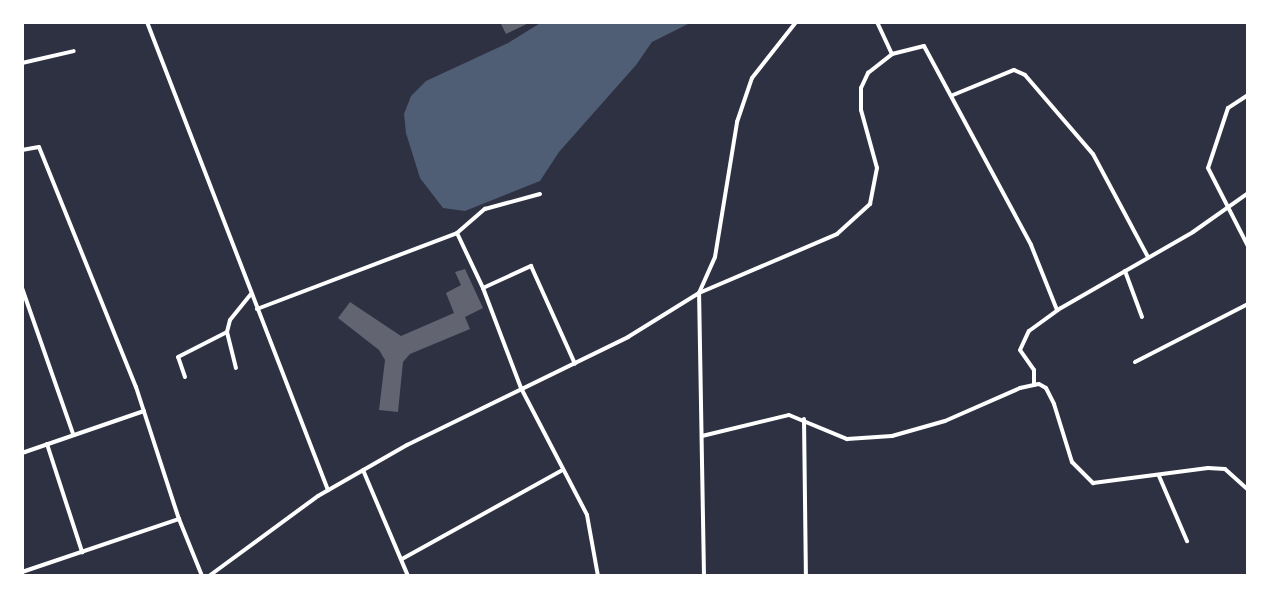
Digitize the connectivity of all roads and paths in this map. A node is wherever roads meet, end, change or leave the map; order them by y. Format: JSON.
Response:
{"nodes":[{"id":1,"x":147,"y":22,"type":"edge"},
{"id":2,"x":796,"y":22,"type":"edge"},
{"id":3,"x":878,"y":22,"type":"edge"},
{"id":4,"x":74,"y":51,"type":"dead end"},
{"id":5,"x":892,"y":54,"type":"junction"},
{"id":6,"x":22,"y":63,"type":"edge"},
{"id":7,"x":953,"y":95,"type":"junction"},
{"id":8,"x":1248,"y":95,"type":"edge"},
{"id":9,"x":22,"y":150,"type":"edge"},
{"id":10,"x":1248,"y":193,"type":"edge"},
{"id":11,"x":540,"y":194,"type":"dead end"},
{"id":12,"x":1228,"y":209,"type":"junction"},
{"id":13,"x":458,"y":233,"type":"junction"},
{"id":14,"x":1248,"y":246,"type":"edge"},
{"id":15,"x":1148,"y":257,"type":"junction"},
{"id":16,"x":1125,"y":271,"type":"junction"},
{"id":17,"x":22,"y":288,"type":"edge"},
{"id":18,"x":483,"y":288,"type":"junction"},
{"id":19,"x":251,"y":293,"type":"junction"},
{"id":20,"x":699,"y":293,"type":"junction"},
{"id":21,"x":1248,"y":304,"type":"edge"},
{"id":22,"x":257,"y":309,"type":"junction"},
{"id":23,"x":1057,"y":310,"type":"junction"},
{"id":24,"x":1142,"y":317,"type":"dead end"},
{"id":25,"x":226,"y":332,"type":"junction"},
{"id":26,"x":1135,"y":362,"type":"dead end"},
{"id":27,"x":575,"y":364,"type":"junction"},
{"id":28,"x":236,"y":368,"type":"dead end"},
{"id":29,"x":184,"y":377,"type":"dead end"},
{"id":30,"x":1034,"y":385,"type":"junction"},
{"id":31,"x":521,"y":388,"type":"junction"},
{"id":32,"x":144,"y":411,"type":"junction"},
{"id":33,"x":804,"y":419,"type":"junction"},
{"id":34,"x":74,"y":434,"type":"junction"},
{"id":35,"x":702,"y":436,"type":"junction"},
{"id":36,"x":47,"y":444,"type":"junction"},
{"id":37,"x":22,"y":453,"type":"edge"},
{"id":38,"x":363,"y":470,"type":"junction"},
{"id":39,"x":561,"y":471,"type":"junction"},
{"id":40,"x":1159,"y":476,"type":"junction"},
{"id":41,"x":328,"y":490,"type":"junction"},
{"id":42,"x":1248,"y":490,"type":"edge"},
{"id":43,"x":178,"y":519,"type":"junction"},
{"id":44,"x":1187,"y":541,"type":"dead end"},
{"id":45,"x":81,"y":552,"type":"junction"},
{"id":46,"x":402,"y":559,"type":"junction"},
{"id":47,"x":22,"y":572,"type":"edge"},
{"id":48,"x":202,"y":576,"type":"edge"},
{"id":49,"x":209,"y":576,"type":"edge"},
{"id":50,"x":408,"y":576,"type":"edge"},
{"id":51,"x":598,"y":576,"type":"edge"},
{"id":52,"x":704,"y":576,"type":"edge"},
{"id":53,"x":806,"y":576,"type":"edge"}],
"edges":[{"from":1,"to":19,"type":"street"},
{"from":2,"to":20,"type":"street"},
{"from":3,"to":5,"type":"street"},
{"from":4,"to":6,"type":"street"},
{"from":5,"to":7,"type":"street"},
{"from":5,"to":20,"type":"street"},
{"from":7,"to":15,"type":"street"},
{"from":7,"to":23,"type":"street"},
{"from":8,"to":12,"type":"street"},
{"from":9,"to":32,"type":"street"},
{"from":10,"to":12,"type":"street"},
{"from":11,"to":13,"type":"street"},
{"from":12,"to":14,"type":"street"},
{"from":12,"to":15,"type":"street"},
{"from":13,"to":18,"type":"street"},
{"from":13,"to":22,"type":"street"},
{"from":15,"to":16,"type":"street"},
{"from":16,"to":23,"type":"street"},
{"from":16,"to":24,"type":"street"},
{"from":17,"to":34,"type":"street"},
{"from":18,"to":27,"type":"street"},
{"from":18,"to":31,"type":"street"},
{"from":19,"to":22,"type":"street"},
{"from":19,"to":25,"type":"street"},
{"from":20,"to":27,"type":"street"},
{"from":20,"to":35,"type":"street"},
{"from":21,"to":26,"type":"street"},
{"from":22,"to":41,"type":"street"},
{"from":23,"to":30,"type":"street"},
{"from":25,"to":28,"type":"street"},
{"from":25,"to":29,"type":"street"},
{"from":27,"to":31,"type":"street"},
{"from":30,"to":33,"type":"street"},
{"from":30,"to":40,"type":"street"},
{"from":31,"to":38,"type":"street"},
{"from":31,"to":39,"type":"street"},
{"from":32,"to":34,"type":"street"},
{"from":32,"to":43,"type":"street"},
{"from":33,"to":35,"type":"street"},
{"from":33,"to":53,"type":"street"},
{"from":34,"to":36,"type":"street"},
{"from":35,"to":52,"type":"street"},
{"from":36,"to":37,"type":"street"},
{"from":36,"to":45,"type":"street"},
{"from":38,"to":41,"type":"street"},
{"from":38,"to":46,"type":"street"},
{"from":39,"to":46,"type":"street"},
{"from":39,"to":51,"type":"street"},
{"from":40,"to":42,"type":"street"},
{"from":40,"to":44,"type":"street"},
{"from":41,"to":49,"type":"street"},
{"from":43,"to":45,"type":"street"},
{"from":43,"to":48,"type":"street"},
{"from":45,"to":47,"type":"street"},
{"from":46,"to":50,"type":"street"}]}
